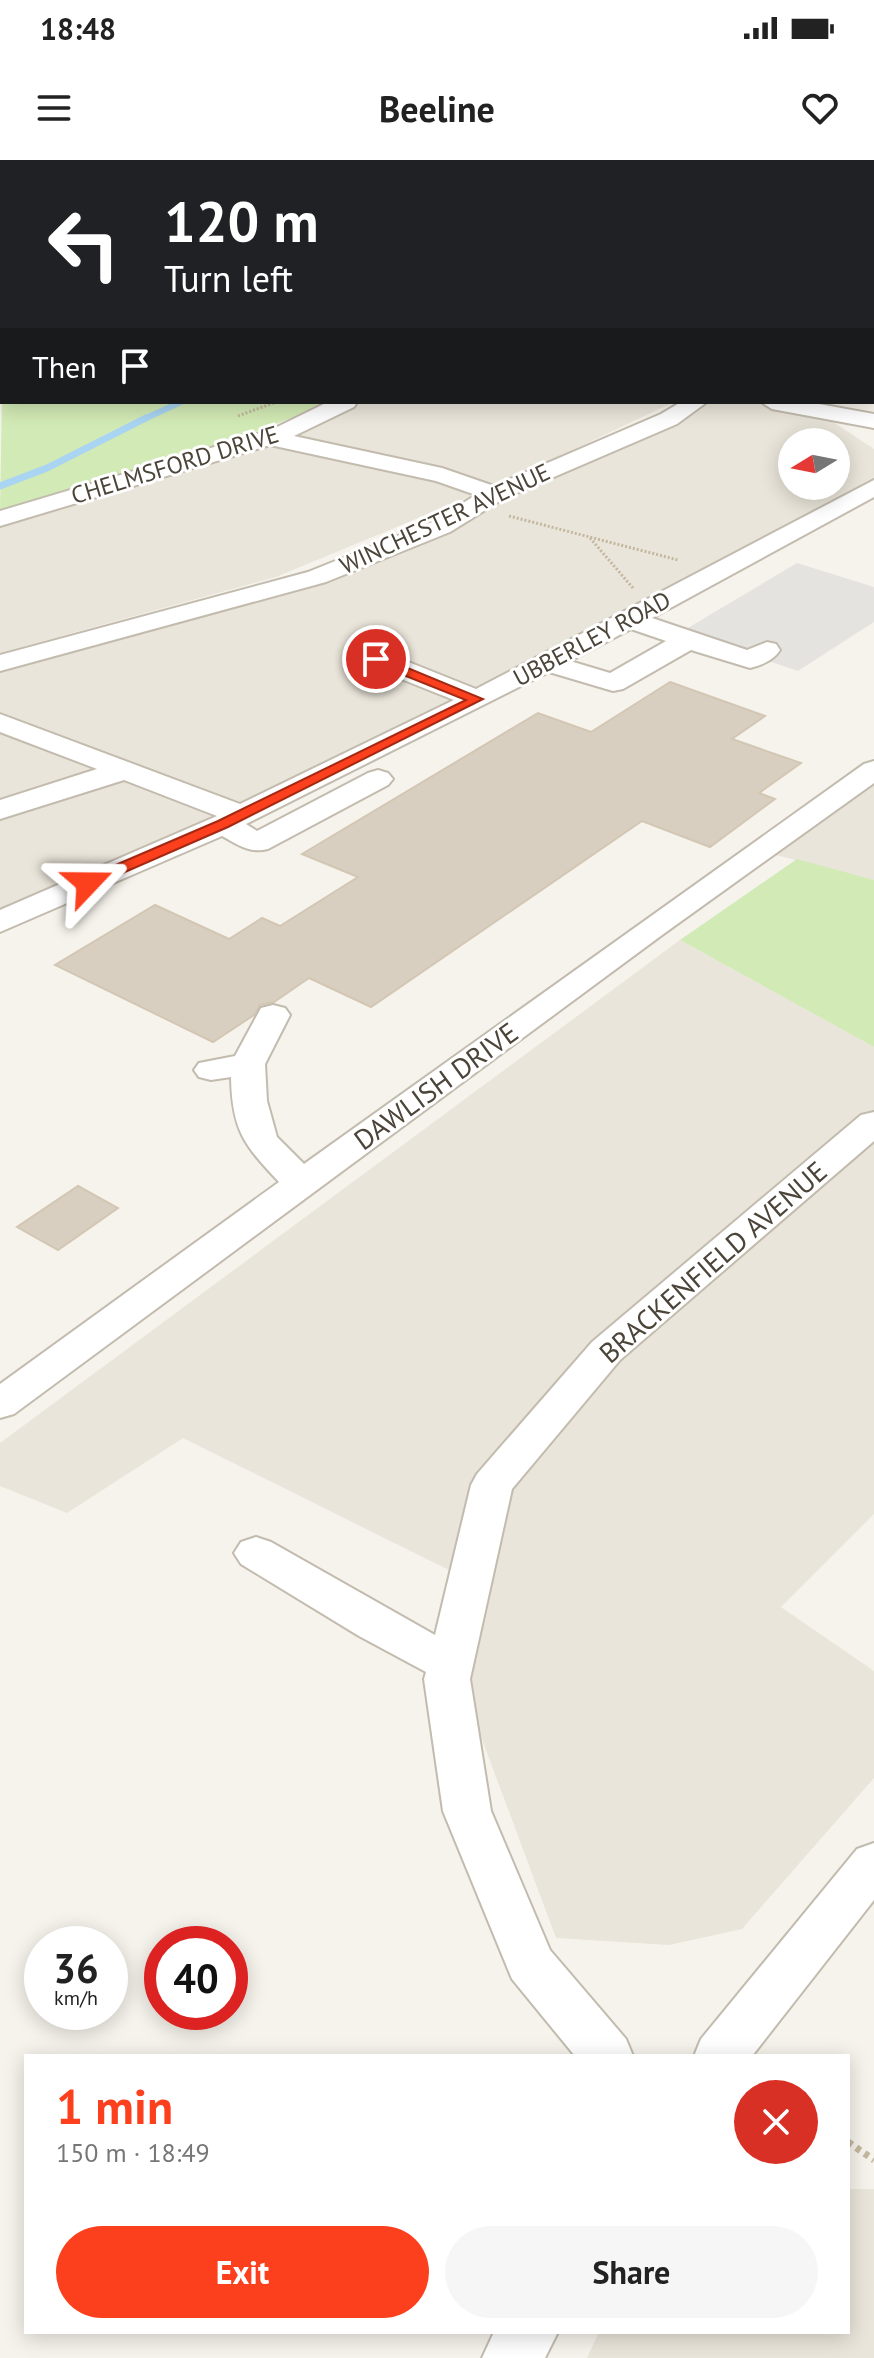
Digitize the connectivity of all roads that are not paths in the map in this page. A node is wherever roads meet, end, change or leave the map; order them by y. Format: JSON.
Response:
{"nodes":[{"id":1,"x":342,"y":404,"type":"edge"},
{"id":2,"x":689,"y":404,"type":"edge"},
{"id":3,"x":783,"y":404,"type":"edge"},
{"id":4,"x":874,"y":421,"type":"edge"},
{"id":5,"x":269,"y":438,"type":"junction"},
{"id":6,"x":874,"y":487,"type":"edge"},
{"id":7,"x":487,"y":500,"type":"junction"},
{"id":8,"x":0,"y":519,"type":"edge"},
{"id":9,"x":639,"y":613,"type":"junction"},
{"id":10,"x":700,"y":633,"type":"junction"},
{"id":11,"x":767,"y":650,"type":"dead end"},
{"id":12,"x":376,"y":659,"type":"dead end"},
{"id":13,"x":0,"y":663,"type":"edge"},
{"id":14,"x":546,"y":663,"type":"junction"},
{"id":15,"x":477,"y":699,"type":"junction"},
{"id":16,"x":0,"y":722,"type":"edge"},
{"id":17,"x":124,"y":770,"type":"junction"},
{"id":18,"x":874,"y":770,"type":"edge"},
{"id":19,"x":378,"y":779,"type":"dead end"},
{"id":20,"x":0,"y":810,"type":"edge"},
{"id":21,"x":232,"y":820,"type":"junction"},
{"id":22,"x":0,"y":922,"type":"edge"},
{"id":23,"x":273,"y":1015,"type":"dead end"},
{"id":24,"x":248,"y":1064,"type":"junction"},
{"id":25,"x":211,"y":1070,"type":"dead end"},
{"id":26,"x":874,"y":1123,"type":"edge"},
{"id":27,"x":302,"y":1184,"type":"junction"},
{"id":28,"x":0,"y":1404,"type":"edge"},
{"id":29,"x":256,"y":1553,"type":"dead end"},
{"id":30,"x":451,"y":1664,"type":"junction"},
{"id":31,"x":874,"y":1863,"type":"edge"},
{"id":32,"x":605,"y":2054,"type":"edge"},
{"id":33,"x":722,"y":2054,"type":"edge"},
{"id":34,"x":528,"y":2334,"type":"edge"},
{"id":35,"x":511,"y":2358,"type":"edge"}],
"edges":[{"from":1,"to":5,"type":"street","name":"CHELMSFORD DRIVE"},
{"from":2,"to":7,"type":"street","name":"WINCHESTER AVENUE"},
{"from":3,"to":4,"type":"street"},
{"from":5,"to":7,"type":"street"},
{"from":5,"to":8,"type":"street","name":"CHELMSFORD DRIVE"},
{"from":6,"to":9,"type":"street","name":"UBBERLEY ROAD"},
{"from":7,"to":13,"type":"street","name":"WINCHESTER AVENUE"},
{"from":9,"to":10,"type":"street"},
{"from":9,"to":14,"type":"street","name":"UBBERLEY ROAD"},
{"from":10,"to":11,"type":"street"},
{"from":10,"to":14,"type":"street"},
{"from":12,"to":15,"type":"street"},
{"from":14,"to":15,"type":"street","name":"UBBERLEY ROAD"},
{"from":15,"to":21,"type":"street","name":"UBBERLEY ROAD"},
{"from":16,"to":17,"type":"street"},
{"from":17,"to":20,"type":"street"},
{"from":17,"to":21,"type":"street"},
{"from":18,"to":27,"type":"street","name":"DAWLISH DRIVE"},
{"from":19,"to":21,"type":"street"},
{"from":21,"to":22,"type":"street","name":"UBBERLEY ROAD"},
{"from":23,"to":24,"type":"street"},
{"from":24,"to":25,"type":"street"},
{"from":24,"to":27,"type":"street"},
{"from":26,"to":30,"type":"street","name":"BRACKENFIELD AVENUE"},
{"from":27,"to":28,"type":"street","name":"DAWLISH DRIVE"},
{"from":29,"to":30,"type":"street"},
{"from":30,"to":32,"type":"street","name":"BRACKENFIELD AVENUE"},
{"from":31,"to":33,"type":"street"},
{"from":34,"to":35,"type":"street"}]}
